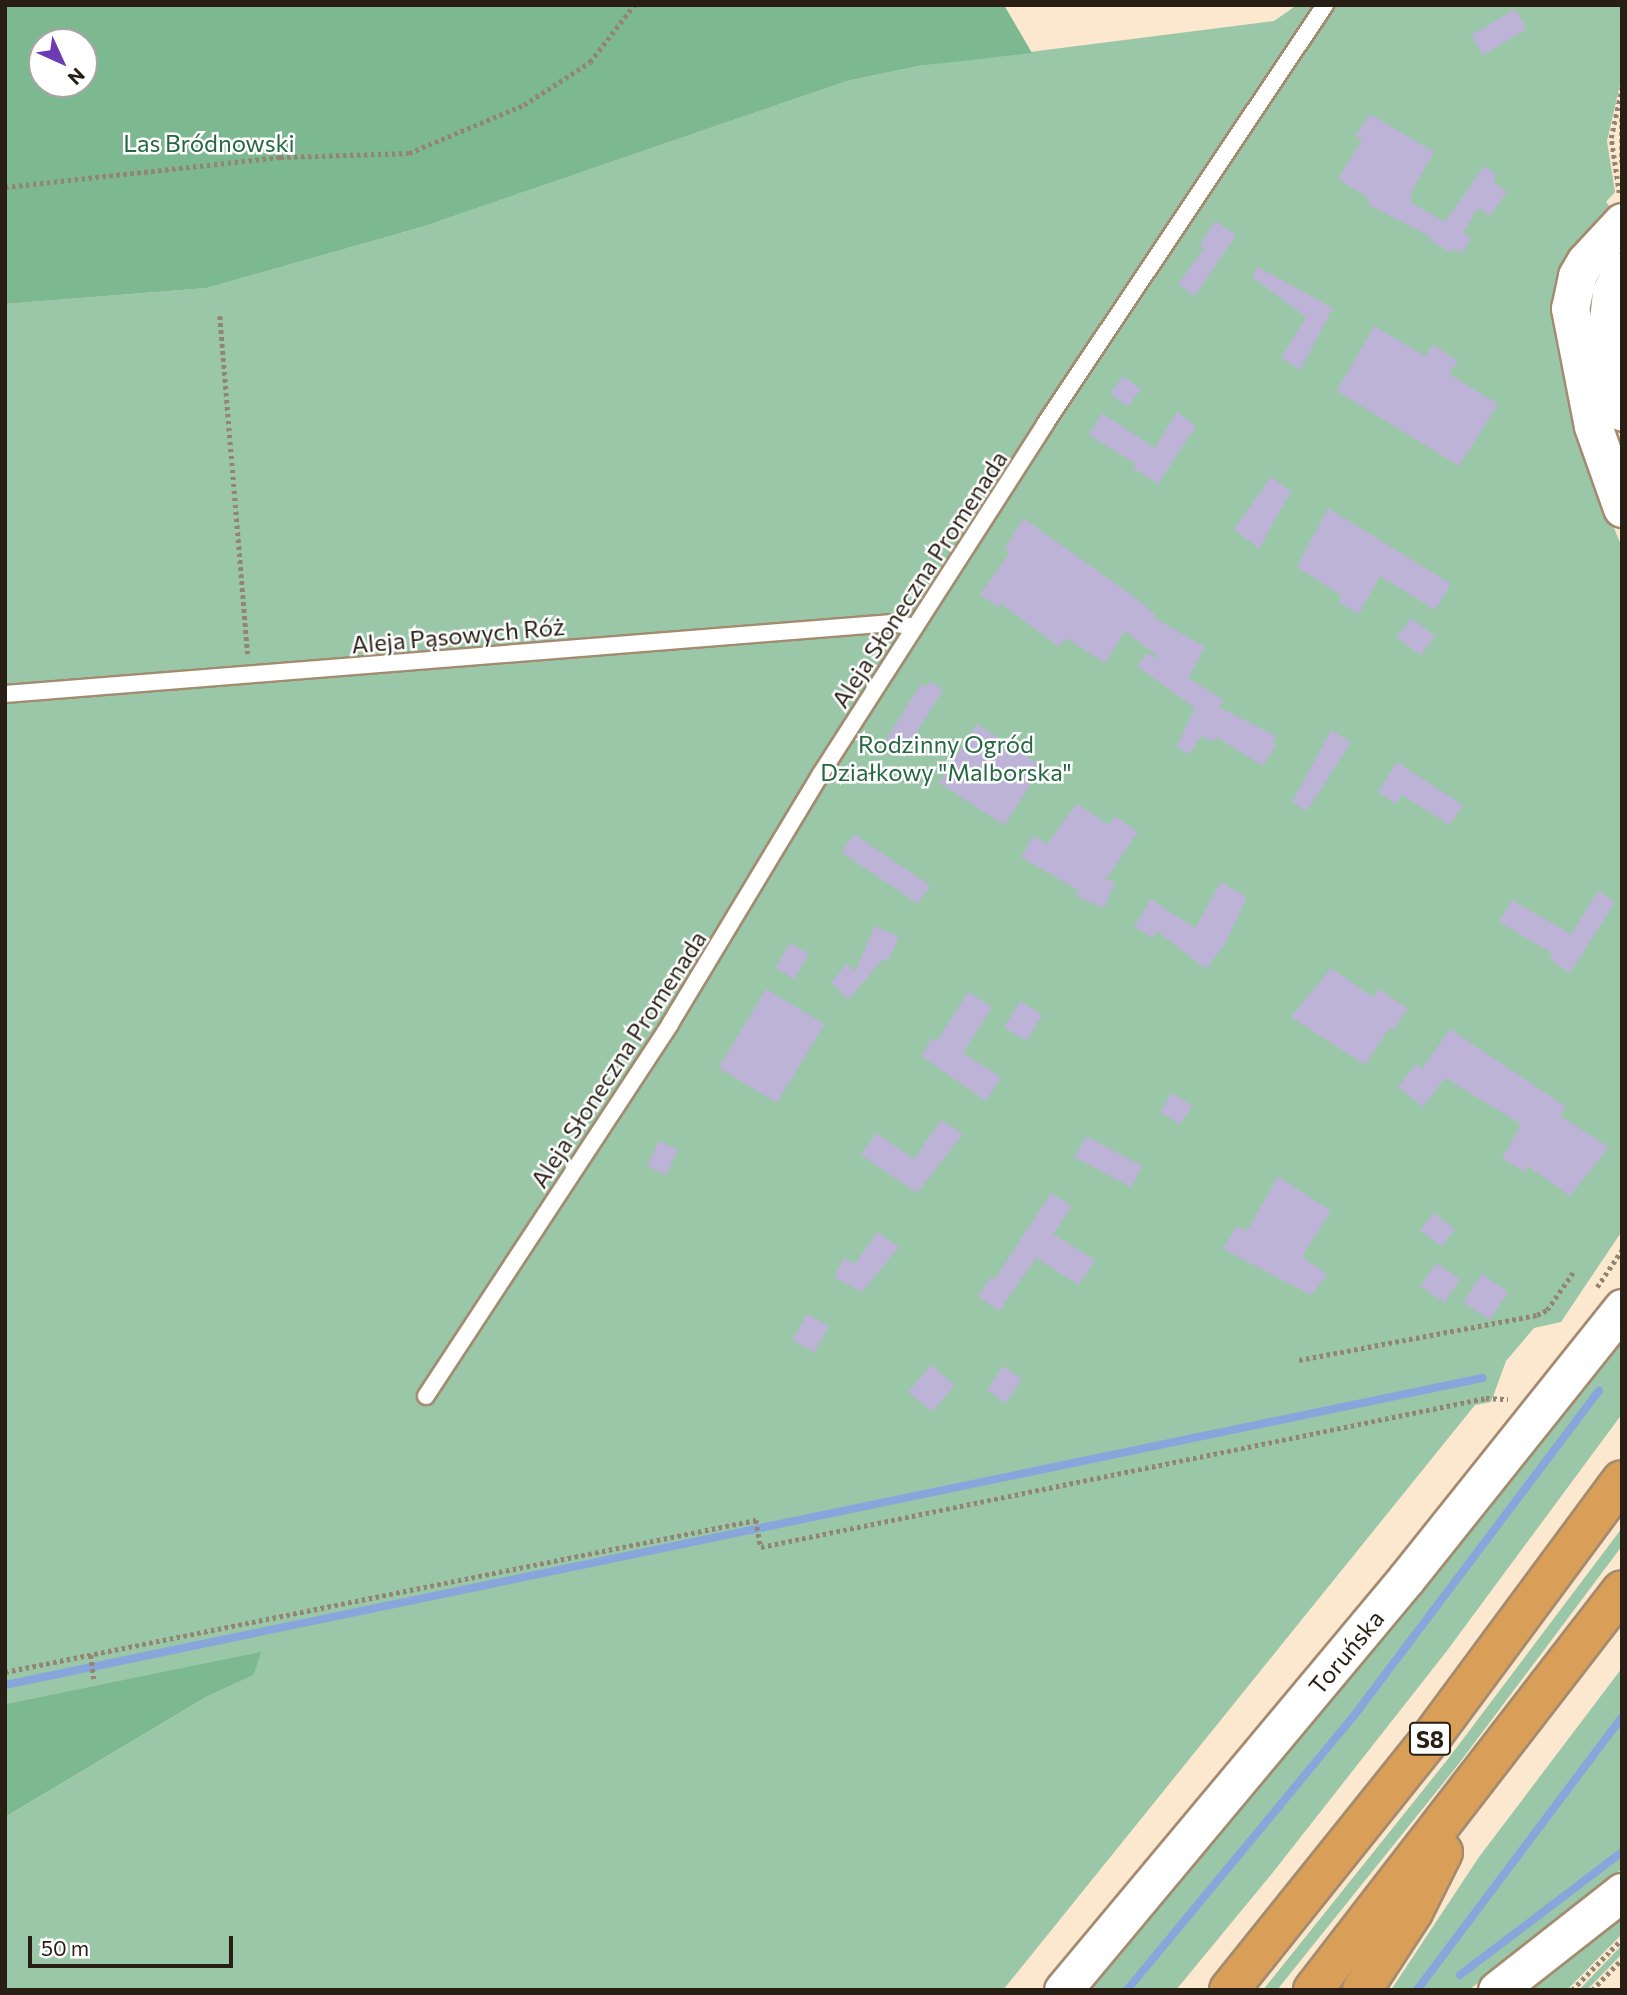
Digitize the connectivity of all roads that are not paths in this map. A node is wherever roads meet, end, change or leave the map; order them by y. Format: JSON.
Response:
{"nodes":[{"id":1,"x":1325,"y":5,"type":"edge"},
{"id":2,"x":1622,"y":222,"type":"edge"},
{"id":3,"x":1622,"y":271,"type":"edge"},
{"id":4,"x":1622,"y":412,"type":"edge"},
{"id":5,"x":1622,"y":508,"type":"edge"},
{"id":6,"x":915,"y":627,"type":"junction"},
{"id":7,"x":5,"y":694,"type":"edge"},
{"id":8,"x":1622,"y":1308,"type":"edge"},
{"id":9,"x":426,"y":1396,"type":"dead end"},
{"id":10,"x":1622,"y":1480,"type":"edge"},
{"id":11,"x":1622,"y":1590,"type":"edge"},
{"id":12,"x":1484,"y":1773,"type":"junction"},
{"id":13,"x":1622,"y":1892,"type":"edge"},
{"id":14,"x":1063,"y":1990,"type":"edge"},
{"id":15,"x":1229,"y":1990,"type":"edge"},
{"id":16,"x":1313,"y":1990,"type":"edge"},
{"id":17,"x":1362,"y":1990,"type":"edge"},
{"id":18,"x":1497,"y":1990,"type":"edge"}],
"edges":[{"from":1,"to":6,"type":"lane","name":"Aleja Słoneczna Promenada"},
{"from":2,"to":5,"type":"street"},
{"from":3,"to":4,"type":"street"},
{"from":6,"to":7,"type":"lane","name":"Aleja Pąsowych Róż"},
{"from":6,"to":9,"type":"lane","name":"Aleja Słoneczna Promenada"},
{"from":8,"to":14,"type":"street","name":"Toruńska"},
{"from":10,"to":15,"type":"highway","number":"S8"},
{"from":11,"to":12,"type":"highway","number":"S8"},
{"from":12,"to":16,"type":"highway","number":"S8"},
{"from":12,"to":17,"type":"highway"},
{"from":13,"to":18,"type":"street"}]}
